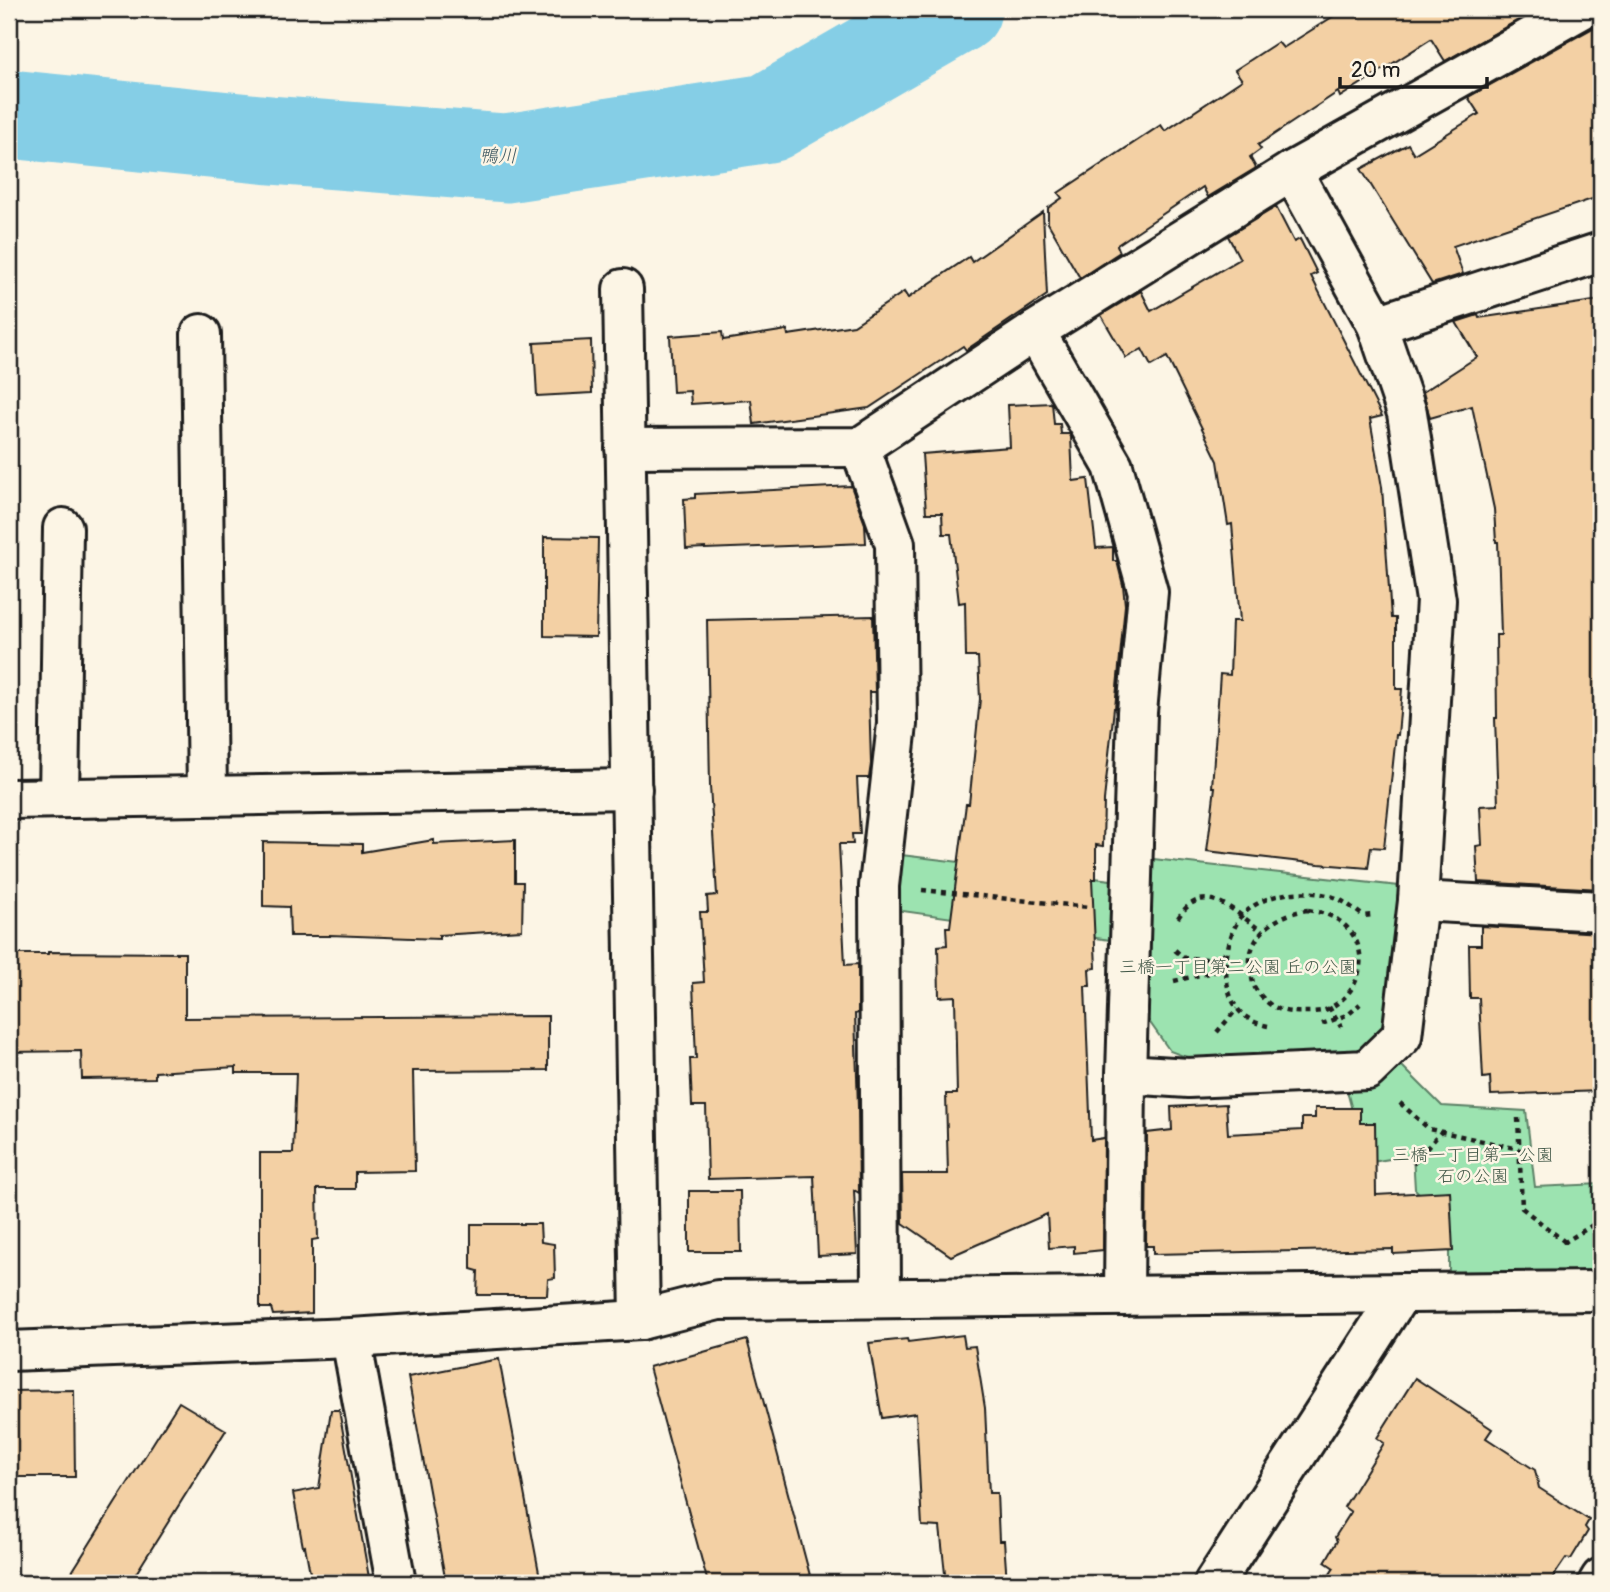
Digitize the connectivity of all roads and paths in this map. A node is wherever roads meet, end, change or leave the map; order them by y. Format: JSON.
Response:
{"nodes":[{"id":1,"x":1583,"y":9,"type":"edge"},
{"id":2,"x":1292,"y":171,"type":"junction"},
{"id":3,"x":1601,"y":251,"type":"edge"},
{"id":4,"x":622,"y":289,"type":"dead end"},
{"id":5,"x":1377,"y":325,"type":"junction"},
{"id":6,"x":1035,"y":331,"type":"junction"},
{"id":7,"x":201,"y":334,"type":"dead end"},
{"id":8,"x":860,"y":447,"type":"junction"},
{"id":9,"x":625,"y":448,"type":"junction"},
{"id":10,"x":63,"y":528,"type":"dead end"},
{"id":11,"x":632,"y":789,"type":"junction"},
{"id":12,"x":207,"y":795,"type":"junction"},
{"id":13,"x":59,"y":798,"type":"junction"},
{"id":14,"x":9,"y":799,"type":"edge"},
{"id":15,"x":879,"y":886,"type":"junction"},
{"id":16,"x":1419,"y":901,"type":"junction"},
{"id":17,"x":1132,"y":911,"type":"junction"},
{"id":18,"x":1601,"y":911,"type":"edge"},
{"id":19,"x":1241,"y":917,"type":"junction"},
{"id":20,"x":1176,"y":921,"type":"dead end"},
{"id":21,"x":1368,"y":924,"type":"dead end"},
{"id":22,"x":1263,"y":932,"type":"junction"},
{"id":23,"x":1174,"y":950,"type":"dead end"},
{"id":24,"x":1227,"y":950,"type":"junction"},
{"id":25,"x":1351,"y":988,"type":"junction"},
{"id":26,"x":1329,"y":1007,"type":"junction"},
{"id":27,"x":1336,"y":1019,"type":"junction"},
{"id":28,"x":1311,"y":1025,"type":"dead end"},
{"id":29,"x":1276,"y":1028,"type":"dead end"},
{"id":30,"x":1126,"y":1074,"type":"junction"},
{"id":31,"x":1400,"y":1103,"type":"dead end"},
{"id":32,"x":1518,"y":1118,"type":"dead end"},
{"id":33,"x":1441,"y":1132,"type":"junction"},
{"id":34,"x":1519,"y":1149,"type":"junction"},
{"id":35,"x":1413,"y":1164,"type":"dead end"},
{"id":36,"x":1601,"y":1220,"type":"edge"},
{"id":37,"x":1565,"y":1242,"type":"junction"},
{"id":38,"x":1562,"y":1252,"type":"dead end"},
{"id":39,"x":1601,"y":1292,"type":"edge"},
{"id":40,"x":1401,"y":1293,"type":"junction"},
{"id":41,"x":1124,"y":1296,"type":"junction"},
{"id":42,"x":881,"y":1298,"type":"junction"},
{"id":43,"x":640,"y":1320,"type":"junction"},
{"id":44,"x":351,"y":1338,"type":"junction"},
{"id":45,"x":9,"y":1351,"type":"edge"},
{"id":46,"x":1601,"y":1578,"type":"edge"},
{"id":47,"x":396,"y":1583,"type":"edge"},
{"id":48,"x":1214,"y":1583,"type":"edge"},
{"id":49,"x":1598,"y":1583,"type":"edge"}],
"edges":[{"from":1,"to":2,"type":"street"},
{"from":2,"to":5,"type":"street"},
{"from":2,"to":6,"type":"street"},
{"from":3,"to":5,"type":"street"},
{"from":4,"to":9,"type":"street"},
{"from":5,"to":16,"type":"street"},
{"from":6,"to":8,"type":"street"},
{"from":6,"to":17,"type":"street"},
{"from":7,"to":12,"type":"street"},
{"from":8,"to":9,"type":"street"},
{"from":8,"to":15,"type":"street"},
{"from":9,"to":11,"type":"street"},
{"from":10,"to":13,"type":"street"},
{"from":11,"to":12,"type":"street"},
{"from":11,"to":43,"type":"street"},
{"from":12,"to":13,"type":"street"},
{"from":13,"to":14,"type":"street"},
{"from":15,"to":17,"type":"path"},
{"from":15,"to":42,"type":"street"},
{"from":16,"to":18,"type":"street"},
{"from":16,"to":30,"type":"street"},
{"from":17,"to":30,"type":"street"},
{"from":19,"to":20,"type":"path"},
{"from":19,"to":21,"type":"path"},
{"from":19,"to":22,"type":"path"},
{"from":19,"to":24,"type":"path"},
{"from":22,"to":25,"type":"path"},
{"from":22,"to":26,"type":"path"},
{"from":23,"to":24,"type":"path"},
{"from":24,"to":29,"type":"path"},
{"from":25,"to":26,"type":"path"},
{"from":25,"to":27,"type":"path"},
{"from":26,"to":27,"type":"path"},
{"from":27,"to":28,"type":"path"},
{"from":30,"to":41,"type":"street"},
{"from":31,"to":33,"type":"path"},
{"from":32,"to":34,"type":"path"},
{"from":33,"to":34,"type":"path"},
{"from":33,"to":35,"type":"path"},
{"from":34,"to":37,"type":"path"},
{"from":36,"to":37,"type":"path"},
{"from":37,"to":38,"type":"path"},
{"from":39,"to":40,"type":"street"},
{"from":40,"to":41,"type":"street"},
{"from":40,"to":48,"type":"street"},
{"from":41,"to":42,"type":"street"},
{"from":42,"to":43,"type":"street"},
{"from":43,"to":44,"type":"street"},
{"from":44,"to":45,"type":"street"},
{"from":44,"to":47,"type":"street"},
{"from":46,"to":49,"type":"street"}]}
